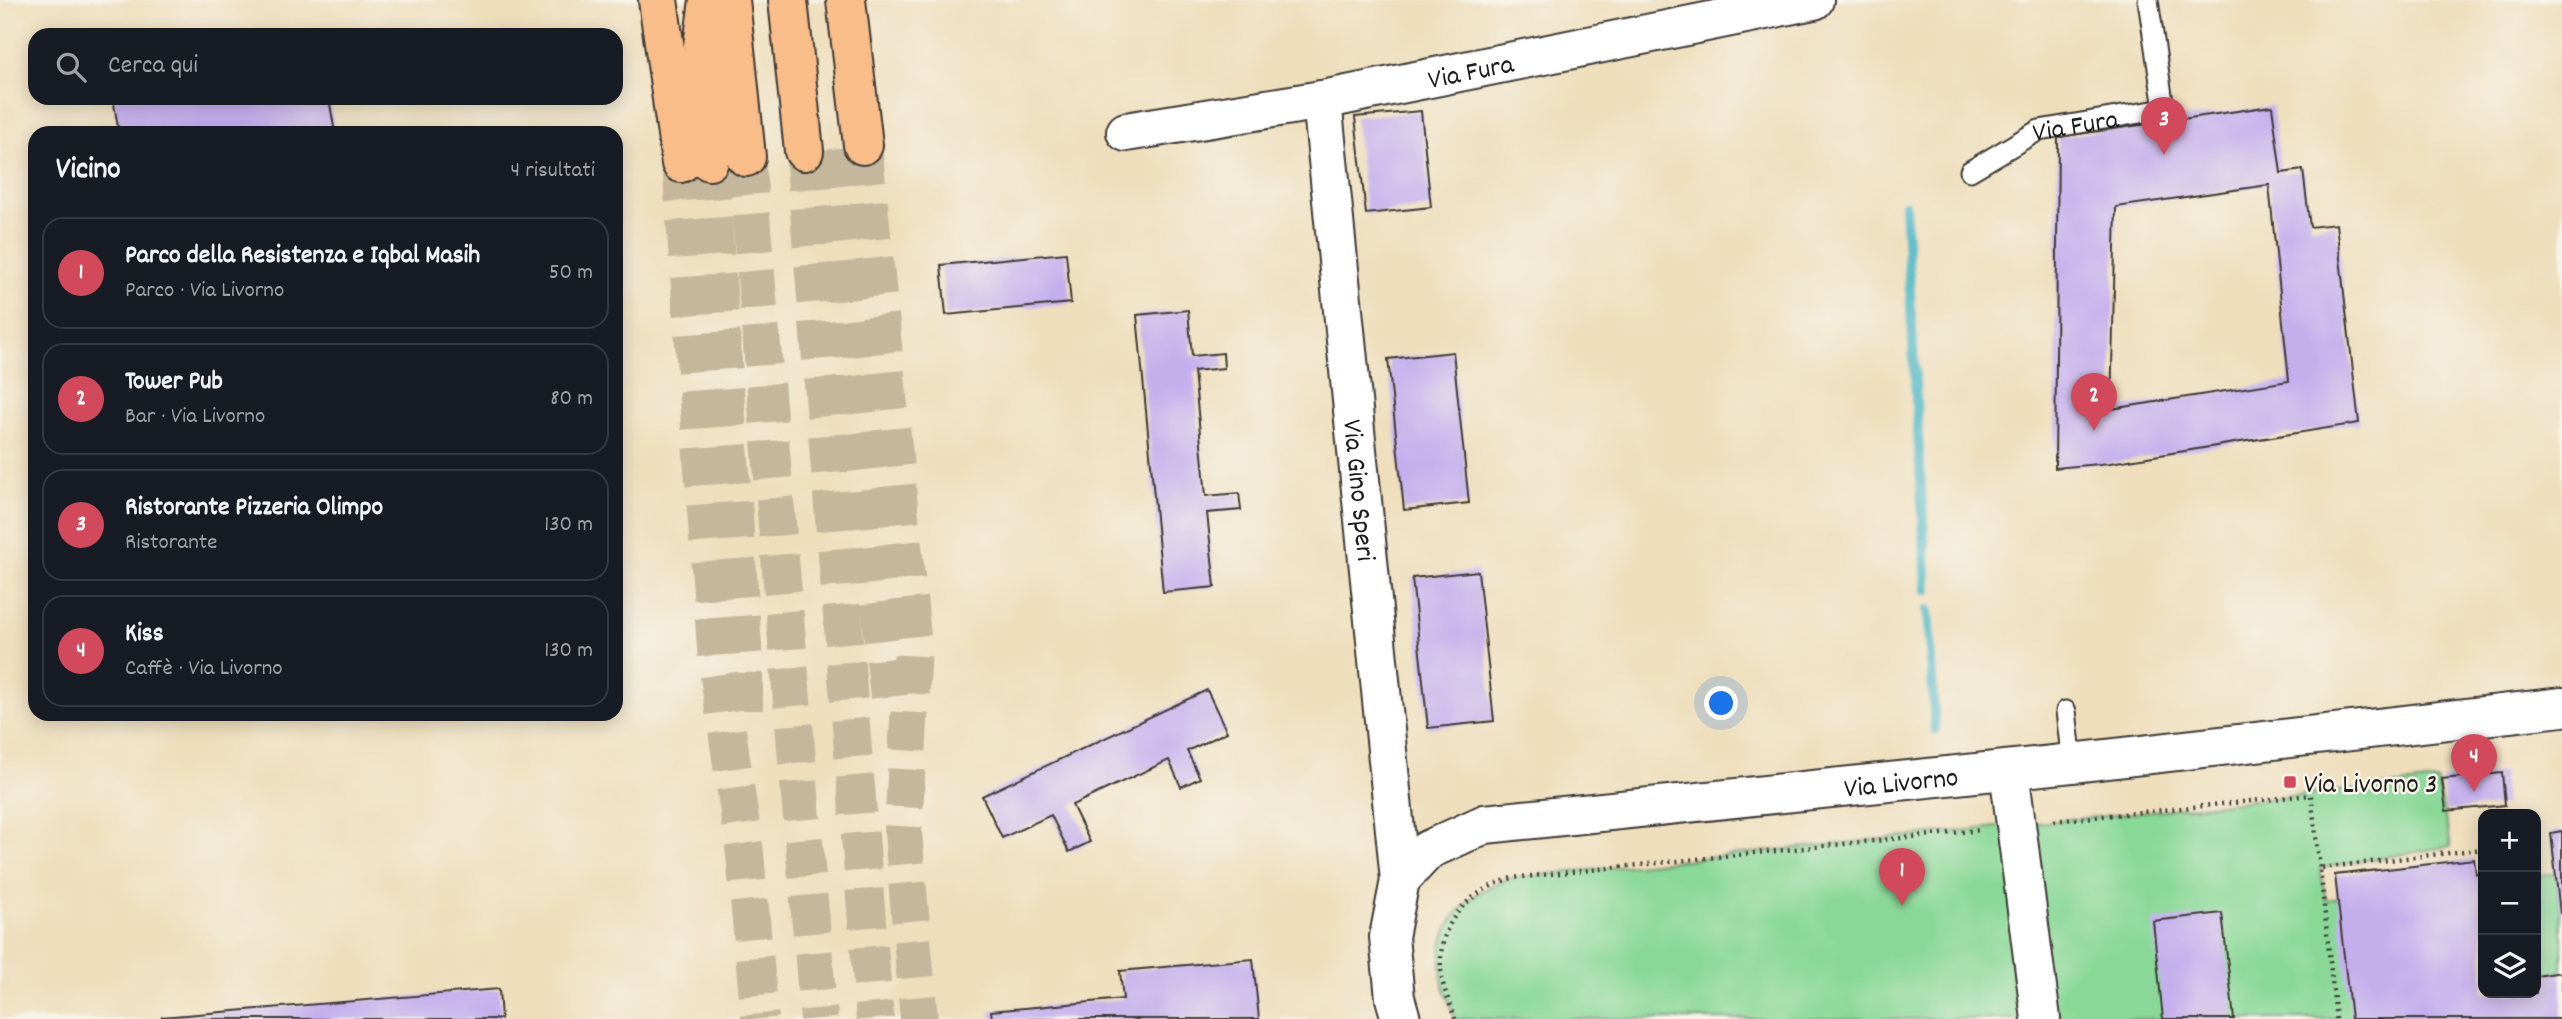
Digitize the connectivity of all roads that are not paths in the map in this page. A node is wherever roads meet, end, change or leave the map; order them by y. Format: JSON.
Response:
{"nodes":[{"id":1,"x":658,"y":0,"type":"edge"},
{"id":2,"x":709,"y":0,"type":"edge"},
{"id":3,"x":730,"y":0,"type":"edge"},
{"id":4,"x":788,"y":0,"type":"edge"},
{"id":5,"x":807,"y":0,"type":"edge"},
{"id":6,"x":846,"y":0,"type":"edge"},
{"id":7,"x":1814,"y":0,"type":"edge"},
{"id":8,"x":2148,"y":0,"type":"edge"},
{"id":9,"x":1322,"y":100,"type":"junction"},
{"id":10,"x":1126,"y":132,"type":"dead end"},
{"id":11,"x":832,"y":149,"type":"junction"},
{"id":12,"x":746,"y":157,"type":"tunnel mouth"},
{"id":13,"x":1970,"y":171,"type":"dead end"},
{"id":14,"x":2562,"y":706,"type":"edge"},
{"id":15,"x":2066,"y":711,"type":"dead end"},
{"id":16,"x":2072,"y":763,"type":"junction"},
{"id":17,"x":2010,"y":770,"type":"junction"},
{"id":18,"x":1400,"y":880,"type":"junction"},
{"id":19,"x":1401,"y":1019,"type":"edge"},
{"id":20,"x":2041,"y":1019,"type":"edge"}],
"edges":[{"from":1,"to":2,"type":"highway"},
{"from":3,"to":12,"type":"highway"},
{"from":4,"to":11,"type":"highway"},
{"from":5,"to":11,"type":"highway"},
{"from":6,"to":11,"type":"highway"},
{"from":7,"to":9,"type":"street","name":"Via Fura"},
{"from":8,"to":13,"type":"lane","name":"Via Fura"},
{"from":9,"to":10,"type":"street","name":"Via Fura"},
{"from":9,"to":18,"type":"street","name":"Via Gino Speri"},
{"from":14,"to":16,"type":"street","name":"Via Livorno"},
{"from":15,"to":16,"type":"lane"},
{"from":16,"to":17,"type":"street","name":"Via Livorno"},
{"from":17,"to":18,"type":"street","name":"Via Livorno"},
{"from":17,"to":20,"type":"street"},
{"from":18,"to":19,"type":"street"}]}
